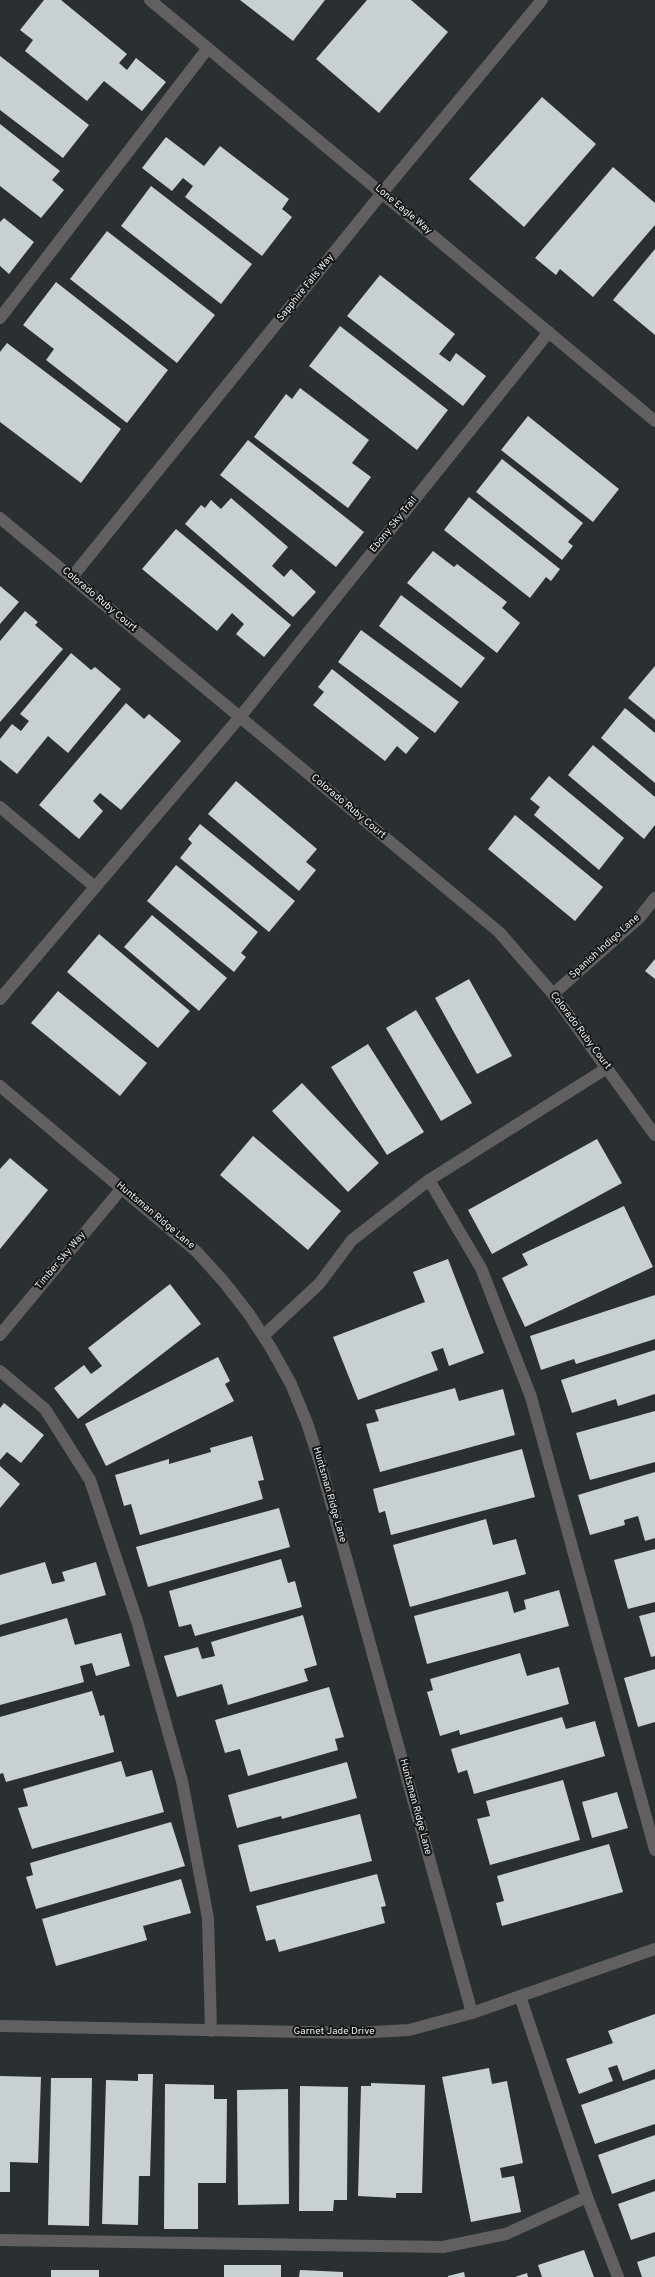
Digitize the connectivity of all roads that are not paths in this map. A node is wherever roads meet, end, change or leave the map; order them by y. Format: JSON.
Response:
{"nodes":[{"id":1,"x":150,"y":0,"type":"edge"},
{"id":2,"x":542,"y":0,"type":"edge"},
{"id":3,"x":208,"y":48,"type":"junction"},
{"id":4,"x":382,"y":193,"type":"junction"},
{"id":5,"x":0,"y":318,"type":"edge"},
{"id":6,"x":549,"y":332,"type":"junction"},
{"id":7,"x":655,"y":421,"type":"edge"},
{"id":8,"x":0,"y":518,"type":"edge"},
{"id":9,"x":72,"y":577,"type":"junction"},
{"id":10,"x":240,"y":717,"type":"junction"},
{"id":11,"x":0,"y":807,"type":"edge"},
{"id":12,"x":95,"y":887,"type":"junction"},
{"id":13,"x":655,"y":898,"type":"edge"},
{"id":14,"x":553,"y":994,"type":"junction"},
{"id":15,"x":0,"y":999,"type":"edge"},
{"id":16,"x":607,"y":1068,"type":"junction"},
{"id":17,"x":0,"y":1086,"type":"edge"},
{"id":18,"x":655,"y":1135,"type":"edge"},
{"id":19,"x":428,"y":1180,"type":"junction"},
{"id":20,"x":122,"y":1188,"type":"junction"},
{"id":21,"x":0,"y":1335,"type":"edge"},
{"id":22,"x":263,"y":1336,"type":"junction"},
{"id":23,"x":0,"y":1371,"type":"edge"},
{"id":24,"x":655,"y":1850,"type":"edge"},
{"id":25,"x":655,"y":1949,"type":"edge"},
{"id":26,"x":520,"y":1996,"type":"junction"},
{"id":27,"x":472,"y":2013,"type":"junction"},
{"id":28,"x":0,"y":2026,"type":"edge"},
{"id":29,"x":211,"y":2031,"type":"junction"},
{"id":30,"x":587,"y":2197,"type":"junction"},
{"id":31,"x":0,"y":2240,"type":"edge"},
{"id":32,"x":618,"y":2277,"type":"edge"}],
"edges":[{"from":1,"to":3,"type":"street","name":"Lone Eagle Way"},
{"from":2,"to":4,"type":"street","name":"Sapphire Falls Way"},
{"from":3,"to":4,"type":"street","name":"Lone Eagle Way"},
{"from":3,"to":5,"type":"street"},
{"from":4,"to":6,"type":"street","name":"Lone Eagle Way"},
{"from":4,"to":9,"type":"street","name":"Sapphire Falls Way"},
{"from":6,"to":7,"type":"street","name":"Lone Eagle Way"},
{"from":6,"to":10,"type":"street","name":"Ebony Sky Trail"},
{"from":8,"to":9,"type":"street","name":"Colorado Ruby Court"},
{"from":9,"to":10,"type":"street","name":"Colorado Ruby Court"},
{"from":10,"to":12,"type":"street","name":"Ebony Sky Trail"},
{"from":10,"to":14,"type":"street","name":"Colorado Ruby Court"},
{"from":11,"to":12,"type":"street"},
{"from":12,"to":15,"type":"street","name":"Ebony Sky Trail"},
{"from":13,"to":14,"type":"street","name":"Spanish Indigo Lane"},
{"from":14,"to":16,"type":"street","name":"Colorado Ruby Court"},
{"from":16,"to":18,"type":"street","name":"Colorado Ruby Court"},
{"from":16,"to":19,"type":"street"},
{"from":17,"to":20,"type":"street","name":"Huntsman Ridge Lane"},
{"from":19,"to":22,"type":"street"},
{"from":19,"to":24,"type":"street"},
{"from":20,"to":21,"type":"street","name":"Timber Sky Way"},
{"from":20,"to":22,"type":"street","name":"Huntsman Ridge Lane"},
{"from":22,"to":27,"type":"street","name":"Huntsman Ridge Lane"},
{"from":23,"to":29,"type":"street"},
{"from":25,"to":26,"type":"street","name":"Garnet Jade Drive"},
{"from":26,"to":27,"type":"street","name":"Garnet Jade Drive"},
{"from":26,"to":30,"type":"street"},
{"from":27,"to":29,"type":"street","name":"Garnet Jade Drive"},
{"from":28,"to":29,"type":"street","name":"Garnet Jade Drive"},
{"from":30,"to":31,"type":"street"},
{"from":30,"to":32,"type":"street"}]}
